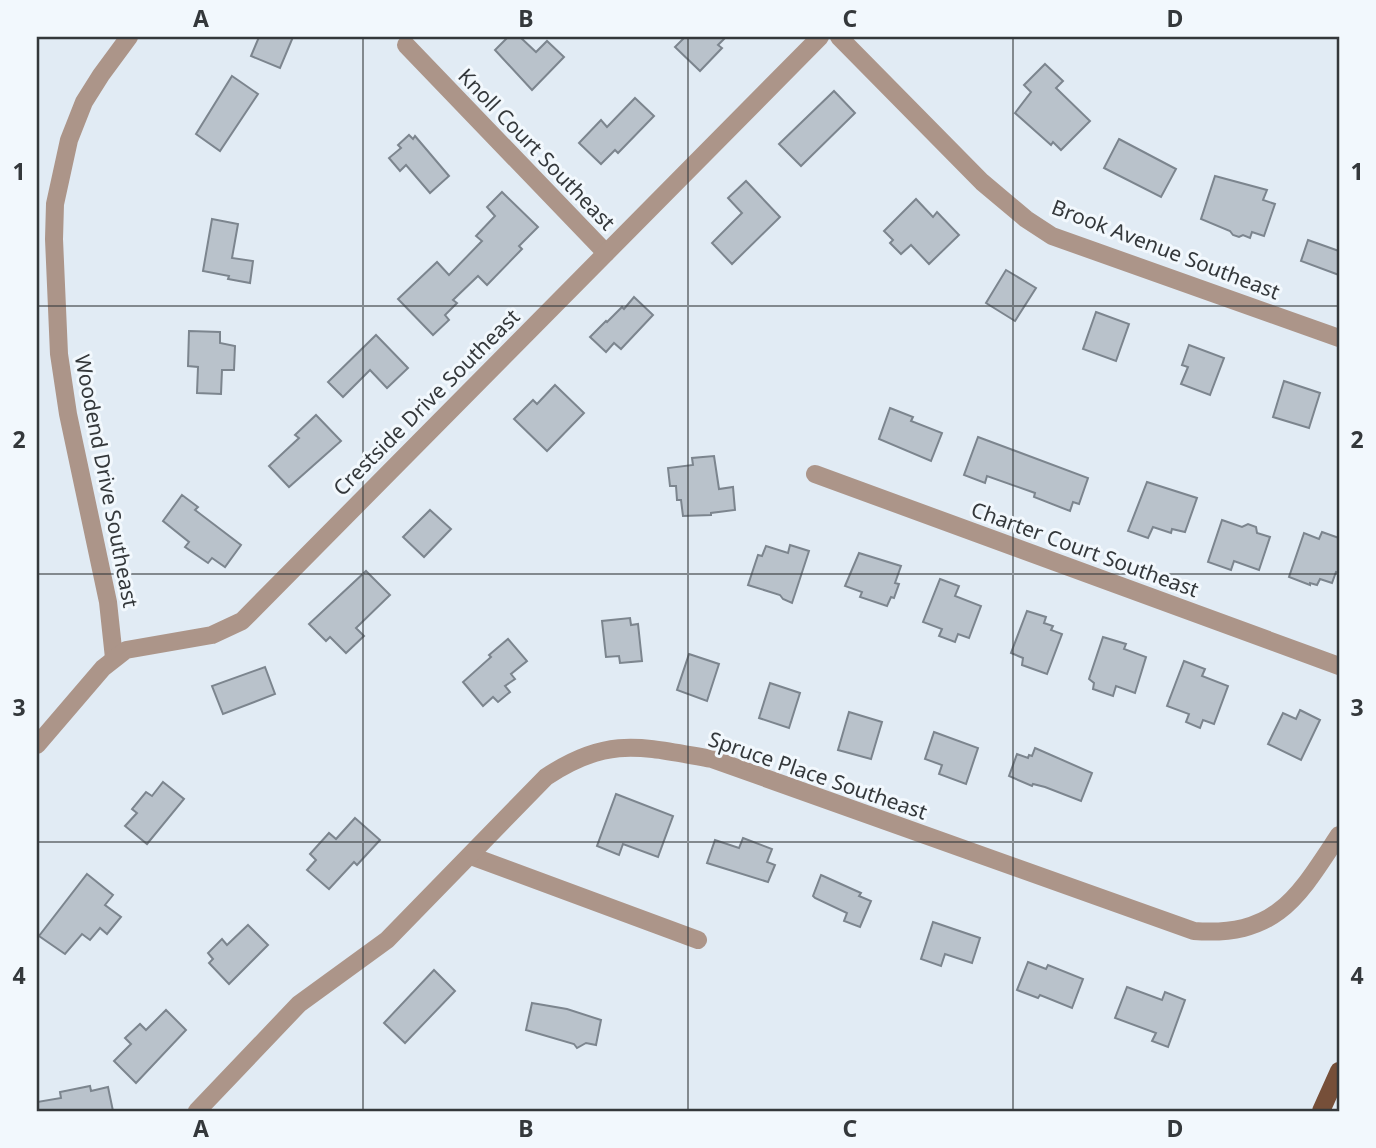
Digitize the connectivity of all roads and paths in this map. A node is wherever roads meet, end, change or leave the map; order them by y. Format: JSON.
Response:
{"nodes":[{"id":1,"x":129,"y":37,"type":"edge"},
{"id":2,"x":820,"y":37,"type":"edge"},
{"id":3,"x":839,"y":37,"type":"edge"},
{"id":4,"x":406,"y":45,"type":"dead end"},
{"id":5,"x":606,"y":253,"type":"junction"},
{"id":6,"x":1339,"y":338,"type":"edge"},
{"id":7,"x":815,"y":474,"type":"dead end"},
{"id":8,"x":114,"y":658,"type":"junction"},
{"id":9,"x":1339,"y":666,"type":"edge"},
{"id":10,"x":37,"y":745,"type":"edge"},
{"id":11,"x":1339,"y":835,"type":"edge"},
{"id":12,"x":471,"y":856,"type":"junction"},
{"id":13,"x":698,"y":940,"type":"dead end"},
{"id":14,"x":1339,"y":1070,"type":"edge"},
{"id":15,"x":197,"y":1111,"type":"edge"},
{"id":16,"x":1321,"y":1111,"type":"edge"}],
"edges":[{"from":1,"to":8,"type":"street","name":"Woodend Drive Southeast"},
{"from":2,"to":5,"type":"street","name":"Crestside Drive Southeast"},
{"from":3,"to":6,"type":"street","name":"Brook Avenue Southeast"},
{"from":4,"to":5,"type":"street","name":"Knoll Court Southeast"},
{"from":5,"to":8,"type":"street","name":"Crestside Drive Southeast"},
{"from":7,"to":9,"type":"street","name":"Charter Court Southeast"},
{"from":8,"to":10,"type":"street","name":"Crestside Drive Southeast"},
{"from":11,"to":12,"type":"street","name":"Spruce Place Southeast"},
{"from":12,"to":13,"type":"street"},
{"from":12,"to":15,"type":"street","name":"Spruce Place Southeast"},
{"from":14,"to":16,"type":"main road"}]}
